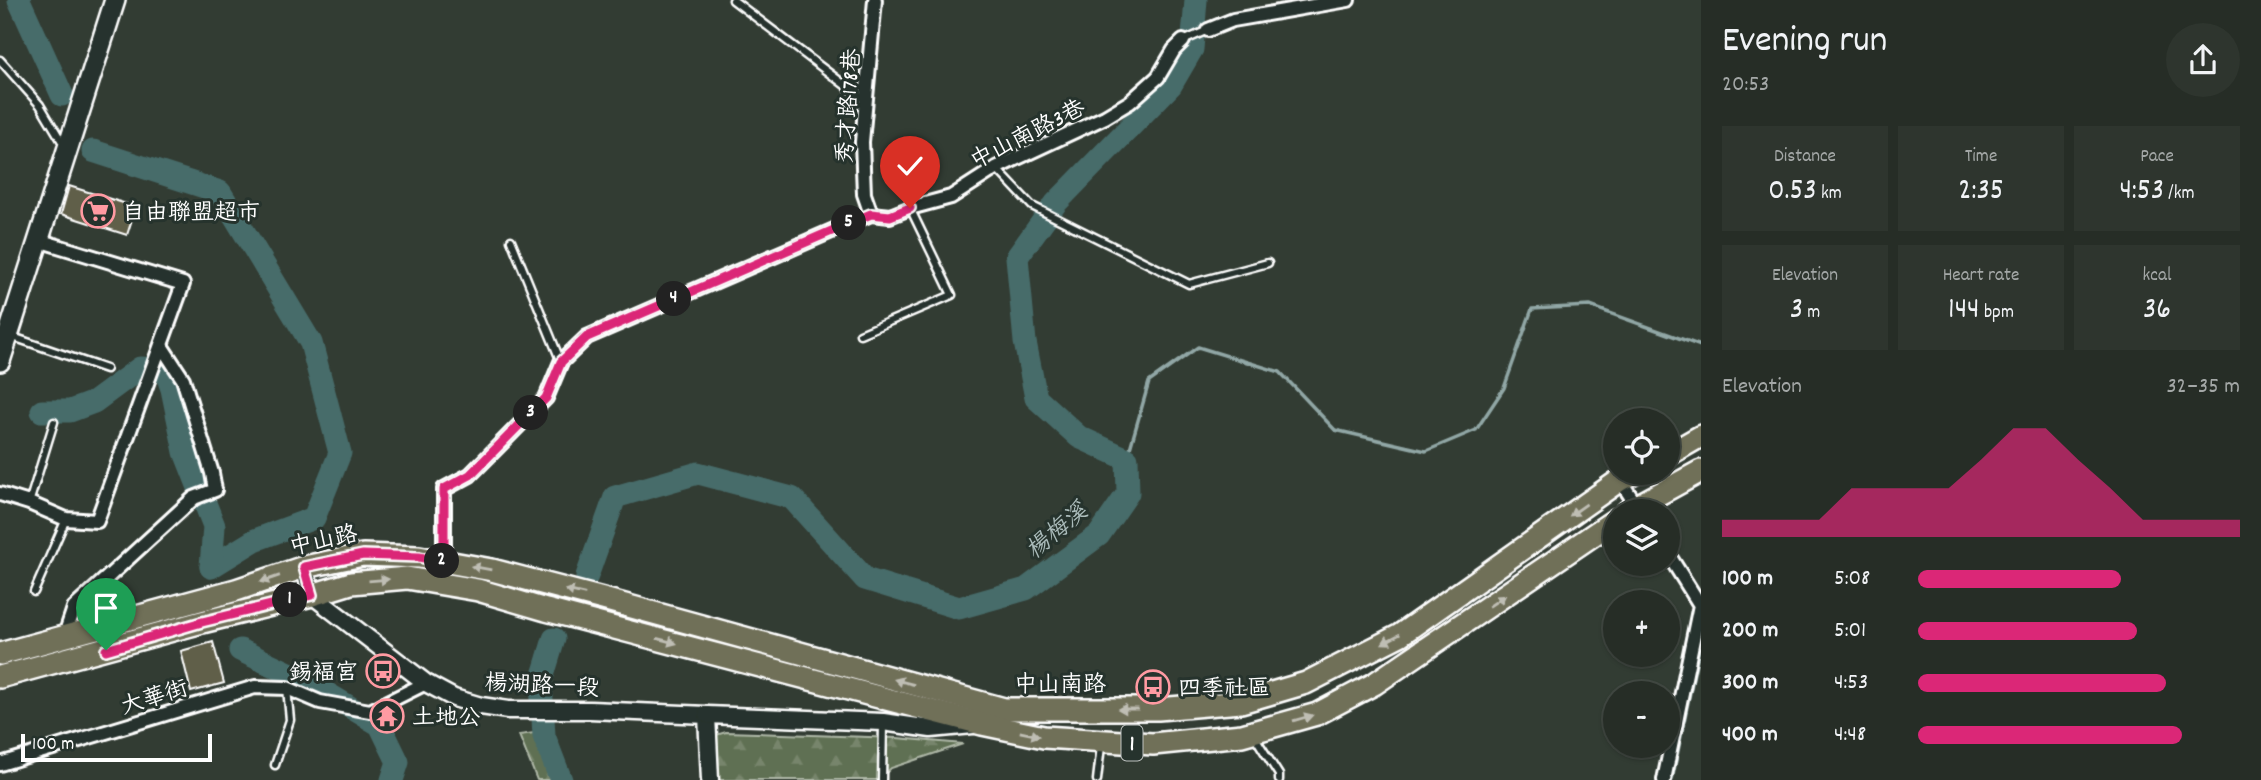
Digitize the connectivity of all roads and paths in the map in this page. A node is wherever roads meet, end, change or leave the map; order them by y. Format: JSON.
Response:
{"nodes":[{"id":1,"x":115,"y":0,"type":"edge"},
{"id":2,"x":733,"y":0,"type":"edge"},
{"id":3,"x":876,"y":0,"type":"edge"},
{"id":4,"x":1348,"y":0,"type":"edge"},
{"id":5,"x":1208,"y":30,"type":"joint"},
{"id":6,"x":1183,"y":41,"type":"joint"},
{"id":7,"x":0,"y":60,"type":"edge"},
{"id":8,"x":867,"y":102,"type":"junction"},
{"id":9,"x":67,"y":150,"type":"junction"},
{"id":10,"x":996,"y":168,"type":"junction"},
{"id":11,"x":910,"y":208,"type":"junction"},
{"id":12,"x":871,"y":214,"type":"junction"},
{"id":13,"x":38,"y":240,"type":"junction"},
{"id":14,"x":511,"y":240,"type":"dead end"},
{"id":15,"x":1268,"y":263,"type":"dead end"},
{"id":16,"x":860,"y":334,"type":"dead end"},
{"id":17,"x":8,"y":335,"type":"junction"},
{"id":18,"x":160,"y":352,"type":"junction"},
{"id":19,"x":0,"y":361,"type":"edge"},
{"id":20,"x":561,"y":362,"type":"junction"},
{"id":21,"x":106,"y":369,"type":"dead end"},
{"id":22,"x":54,"y":422,"type":"dead end"},
{"id":23,"x":1701,"y":436,"type":"edge"},
{"id":24,"x":1680,"y":448,"type":"edge"},
{"id":25,"x":1701,"y":471,"type":"edge"},
{"id":26,"x":1615,"y":485,"type":"edge"},
{"id":27,"x":0,"y":495,"type":"edge"},
{"id":28,"x":1652,"y":499,"type":"edge"},
{"id":29,"x":29,"y":503,"type":"junction"},
{"id":30,"x":66,"y":519,"type":"junction"},
{"id":31,"x":1603,"y":528,"type":"edge"},
{"id":32,"x":444,"y":562,"type":"junction"},
{"id":33,"x":304,"y":567,"type":"junction"},
{"id":34,"x":1680,"y":573,"type":"edge"},
{"id":35,"x":34,"y":592,"type":"dead end"},
{"id":36,"x":312,"y":595,"type":"junction"},
{"id":37,"x":603,"y":599,"type":"joint"},
{"id":38,"x":1701,"y":606,"type":"edge"},
{"id":39,"x":65,"y":635,"type":"junction"},
{"id":40,"x":0,"y":654,"type":"edge"},
{"id":41,"x":0,"y":677,"type":"edge"},
{"id":42,"x":426,"y":683,"type":"junction"},
{"id":43,"x":287,"y":688,"type":"junction"},
{"id":44,"x":1004,"y":709,"type":"junction"},
{"id":45,"x":707,"y":715,"type":"junction"},
{"id":46,"x":883,"y":722,"type":"junction"},
{"id":47,"x":982,"y":724,"type":"junction"},
{"id":48,"x":1252,"y":732,"type":"junction"},
{"id":49,"x":1102,"y":741,"type":"junction"},
{"id":50,"x":0,"y":764,"type":"edge"},
{"id":51,"x":275,"y":765,"type":"dead end"},
{"id":52,"x":710,"y":780,"type":"edge"},
{"id":53,"x":883,"y":780,"type":"edge"},
{"id":54,"x":1097,"y":780,"type":"edge"},
{"id":55,"x":1279,"y":780,"type":"edge"},
{"id":56,"x":1664,"y":780,"type":"edge"}],
"edges":[{"from":1,"to":9,"type":"main road"},
{"from":2,"to":8,"type":"lane"},
{"from":3,"to":8,"type":"street","name":"秀才路178巷"},
{"from":4,"to":5,"type":"street"},
{"from":5,"to":6,"type":"lane"},
{"from":6,"to":10,"type":"street","name":"中山南路3巷"},
{"from":7,"to":9,"type":"lane"},
{"from":8,"to":12,"type":"street","name":"秀才路178巷"},
{"from":9,"to":13,"type":"main road"},
{"from":10,"to":11,"type":"street","name":"中山南路3巷"},
{"from":10,"to":15,"type":"lane"},
{"from":11,"to":12,"type":"street","name":"中山南路3巷"},
{"from":11,"to":16,"type":"lane"},
{"from":12,"to":20,"type":"street","name":"中山南路3巷"},
{"from":13,"to":17,"type":"main road"},
{"from":13,"to":18,"type":"street"},
{"from":14,"to":20,"type":"lane"},
{"from":17,"to":19,"type":"main road"},
{"from":17,"to":21,"type":"lane"},
{"from":18,"to":30,"type":"street"},
{"from":18,"to":39,"type":"street"},
{"from":20,"to":32,"type":"street","name":"中山南路3巷"},
{"from":22,"to":29,"type":"lane"},
{"from":23,"to":24,"type":"main road"},
{"from":25,"to":28,"type":"main road"},
{"from":26,"to":44,"type":"main road","name":"中山南路","number":"1","one_way":true},
{"from":27,"to":29,"type":"street"},
{"from":29,"to":30,"type":"street"},
{"from":30,"to":35,"type":"lane"},
{"from":48,"to":31,"type":"main road","name":"中山南路","number":"1","one_way":true},
{"from":32,"to":33,"type":"main road","name":"中山路","number":"1"},
{"from":37,"to":32,"type":"main road","name":"中山路","number":"1","one_way":true},
{"from":33,"to":36,"type":"street"},
{"from":33,"to":39,"type":"main road","name":"中山路","number":"1","one_way":true},
{"from":34,"to":38,"type":"street"},
{"from":36,"to":41,"type":"main road","number":"1"},
{"from":36,"to":42,"type":"street","name":"楊湖路一段"},
{"from":36,"to":47,"type":"main road","name":"中山南路","number":"1","one_way":true},
{"from":44,"to":37,"type":"main road","name":"中山南路","number":"1","one_way":true},
{"from":38,"to":56,"type":"street"},
{"from":39,"to":40,"type":"main road","number":"1"},
{"from":42,"to":43,"type":"street","name":"大華街"},
{"from":42,"to":45,"type":"street","name":"楊湖路一段"},
{"from":43,"to":50,"type":"street","name":"大華街"},
{"from":43,"to":51,"type":"lane"},
{"from":44,"to":47,"type":"street","name":"楊湖路一段"},
{"from":45,"to":46,"type":"street","name":"楊湖路一段"},
{"from":45,"to":52,"type":"street"},
{"from":46,"to":47,"type":"street","name":"楊湖路一段"},
{"from":46,"to":53,"type":"lane"},
{"from":47,"to":49,"type":"main road","name":"中山南路","number":"1","one_way":true},
{"from":48,"to":49,"type":"main road","name":"中山南路","number":"1"},
{"from":48,"to":55,"type":"lane"},
{"from":49,"to":54,"type":"lane"}]}
